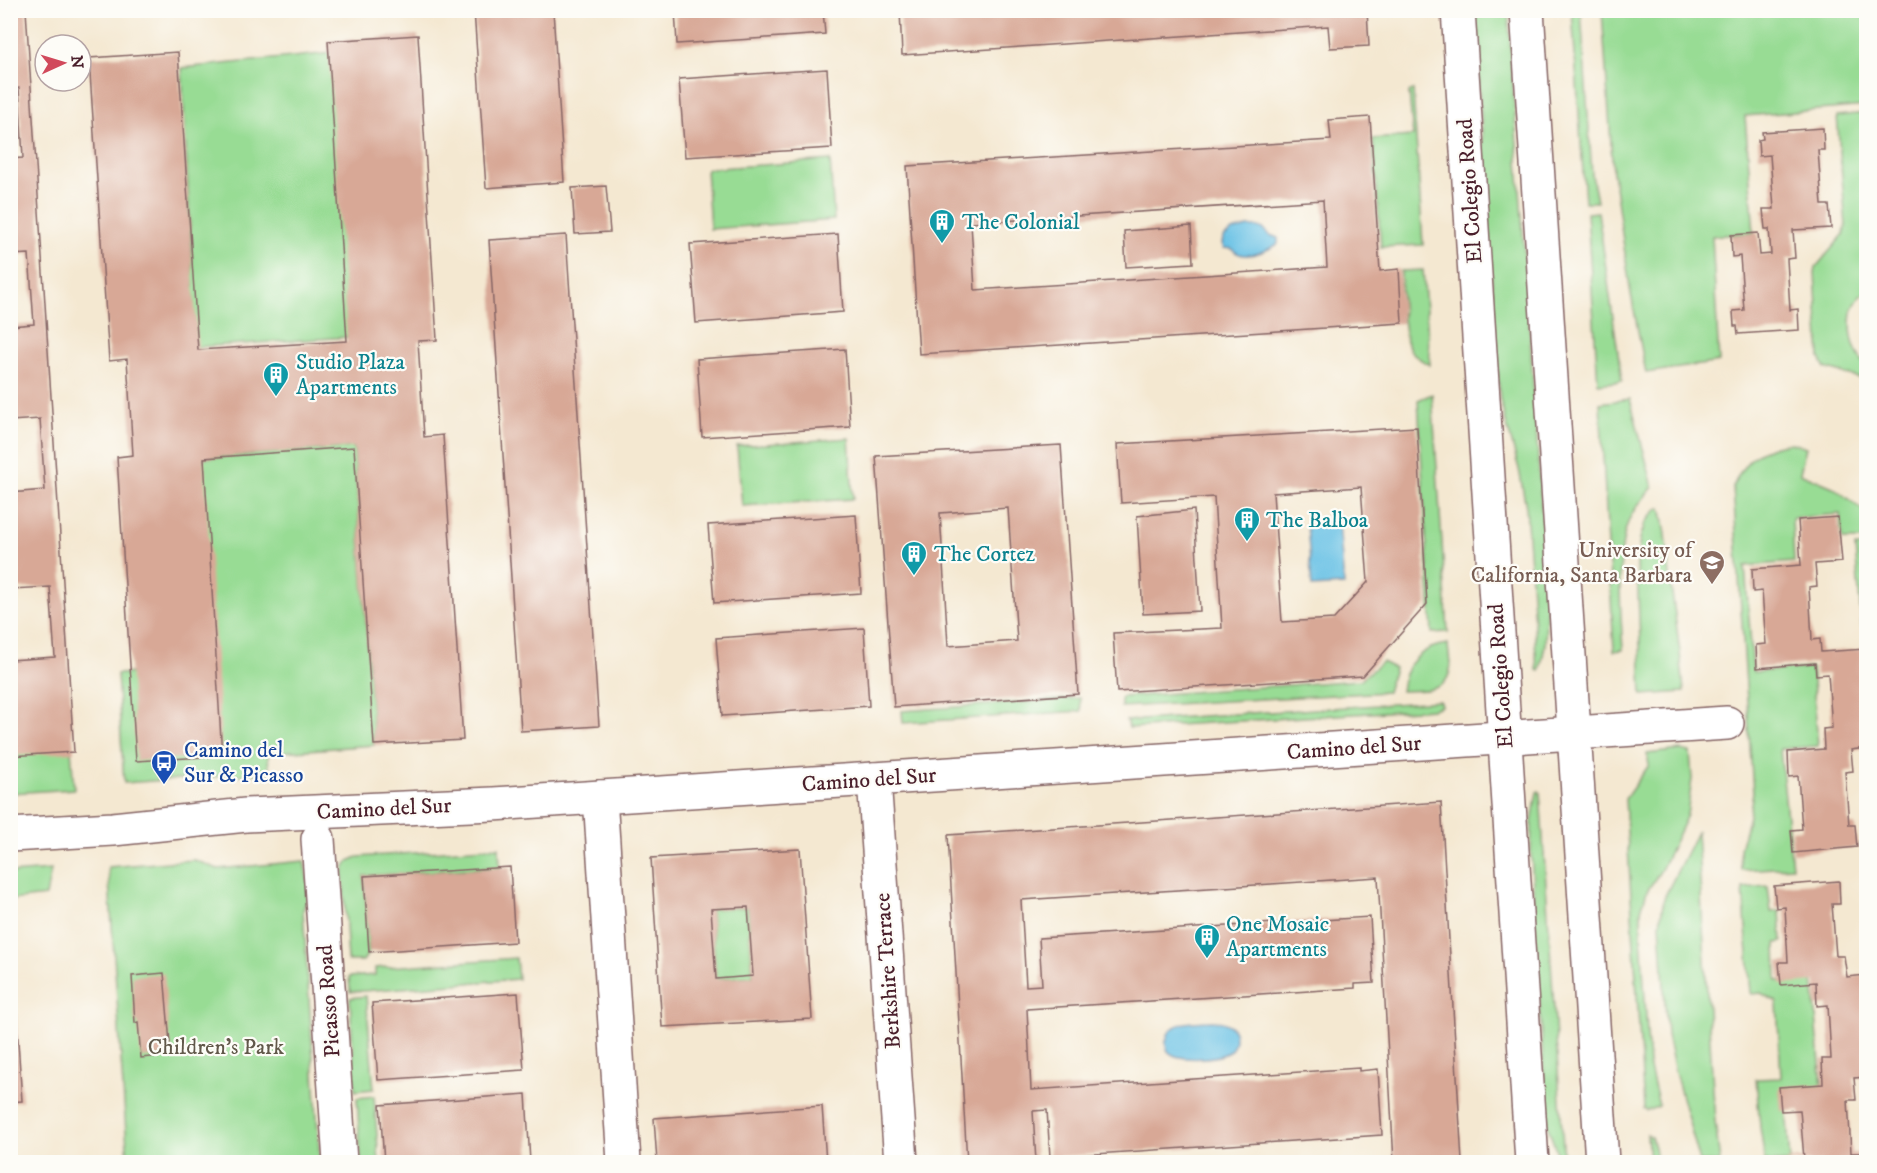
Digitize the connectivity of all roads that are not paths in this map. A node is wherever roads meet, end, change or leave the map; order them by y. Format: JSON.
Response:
{"nodes":[{"id":1,"x":1458,"y":10,"type":"edge"},
{"id":2,"x":1527,"y":10,"type":"edge"},
{"id":3,"x":1727,"y":723,"type":"dead end"},
{"id":4,"x":1574,"y":733,"type":"junction"},
{"id":5,"x":1504,"y":737,"type":"junction"},
{"id":6,"x":874,"y":779,"type":"junction"},
{"id":7,"x":600,"y":797,"type":"junction"},
{"id":8,"x":10,"y":836,"type":"edge"},
{"id":9,"x":318,"y":838,"type":"dead end"},
{"id":10,"x":340,"y":1162,"type":"edge"},
{"id":11,"x":624,"y":1162,"type":"edge"},
{"id":12,"x":901,"y":1162,"type":"edge"},
{"id":13,"x":1532,"y":1162,"type":"edge"},
{"id":14,"x":1602,"y":1162,"type":"edge"}],
"edges":[{"from":1,"to":5,"type":"street","name":"El Colegio Road"},
{"from":2,"to":4,"type":"street"},
{"from":3,"to":4,"type":"street","name":"Camino del Sur"},
{"from":4,"to":5,"type":"street","name":"Camino del Sur"},
{"from":4,"to":14,"type":"street"},
{"from":5,"to":6,"type":"street","name":"Camino del Sur"},
{"from":5,"to":13,"type":"street","name":"El Colegio Road"},
{"from":6,"to":7,"type":"street","name":"Camino del Sur"},
{"from":6,"to":12,"type":"street","name":"Berkshire Terrace"},
{"from":7,"to":8,"type":"street","name":"Camino del Sur"},
{"from":7,"to":11,"type":"street"},
{"from":9,"to":10,"type":"street","name":"Picasso Road"}]}
